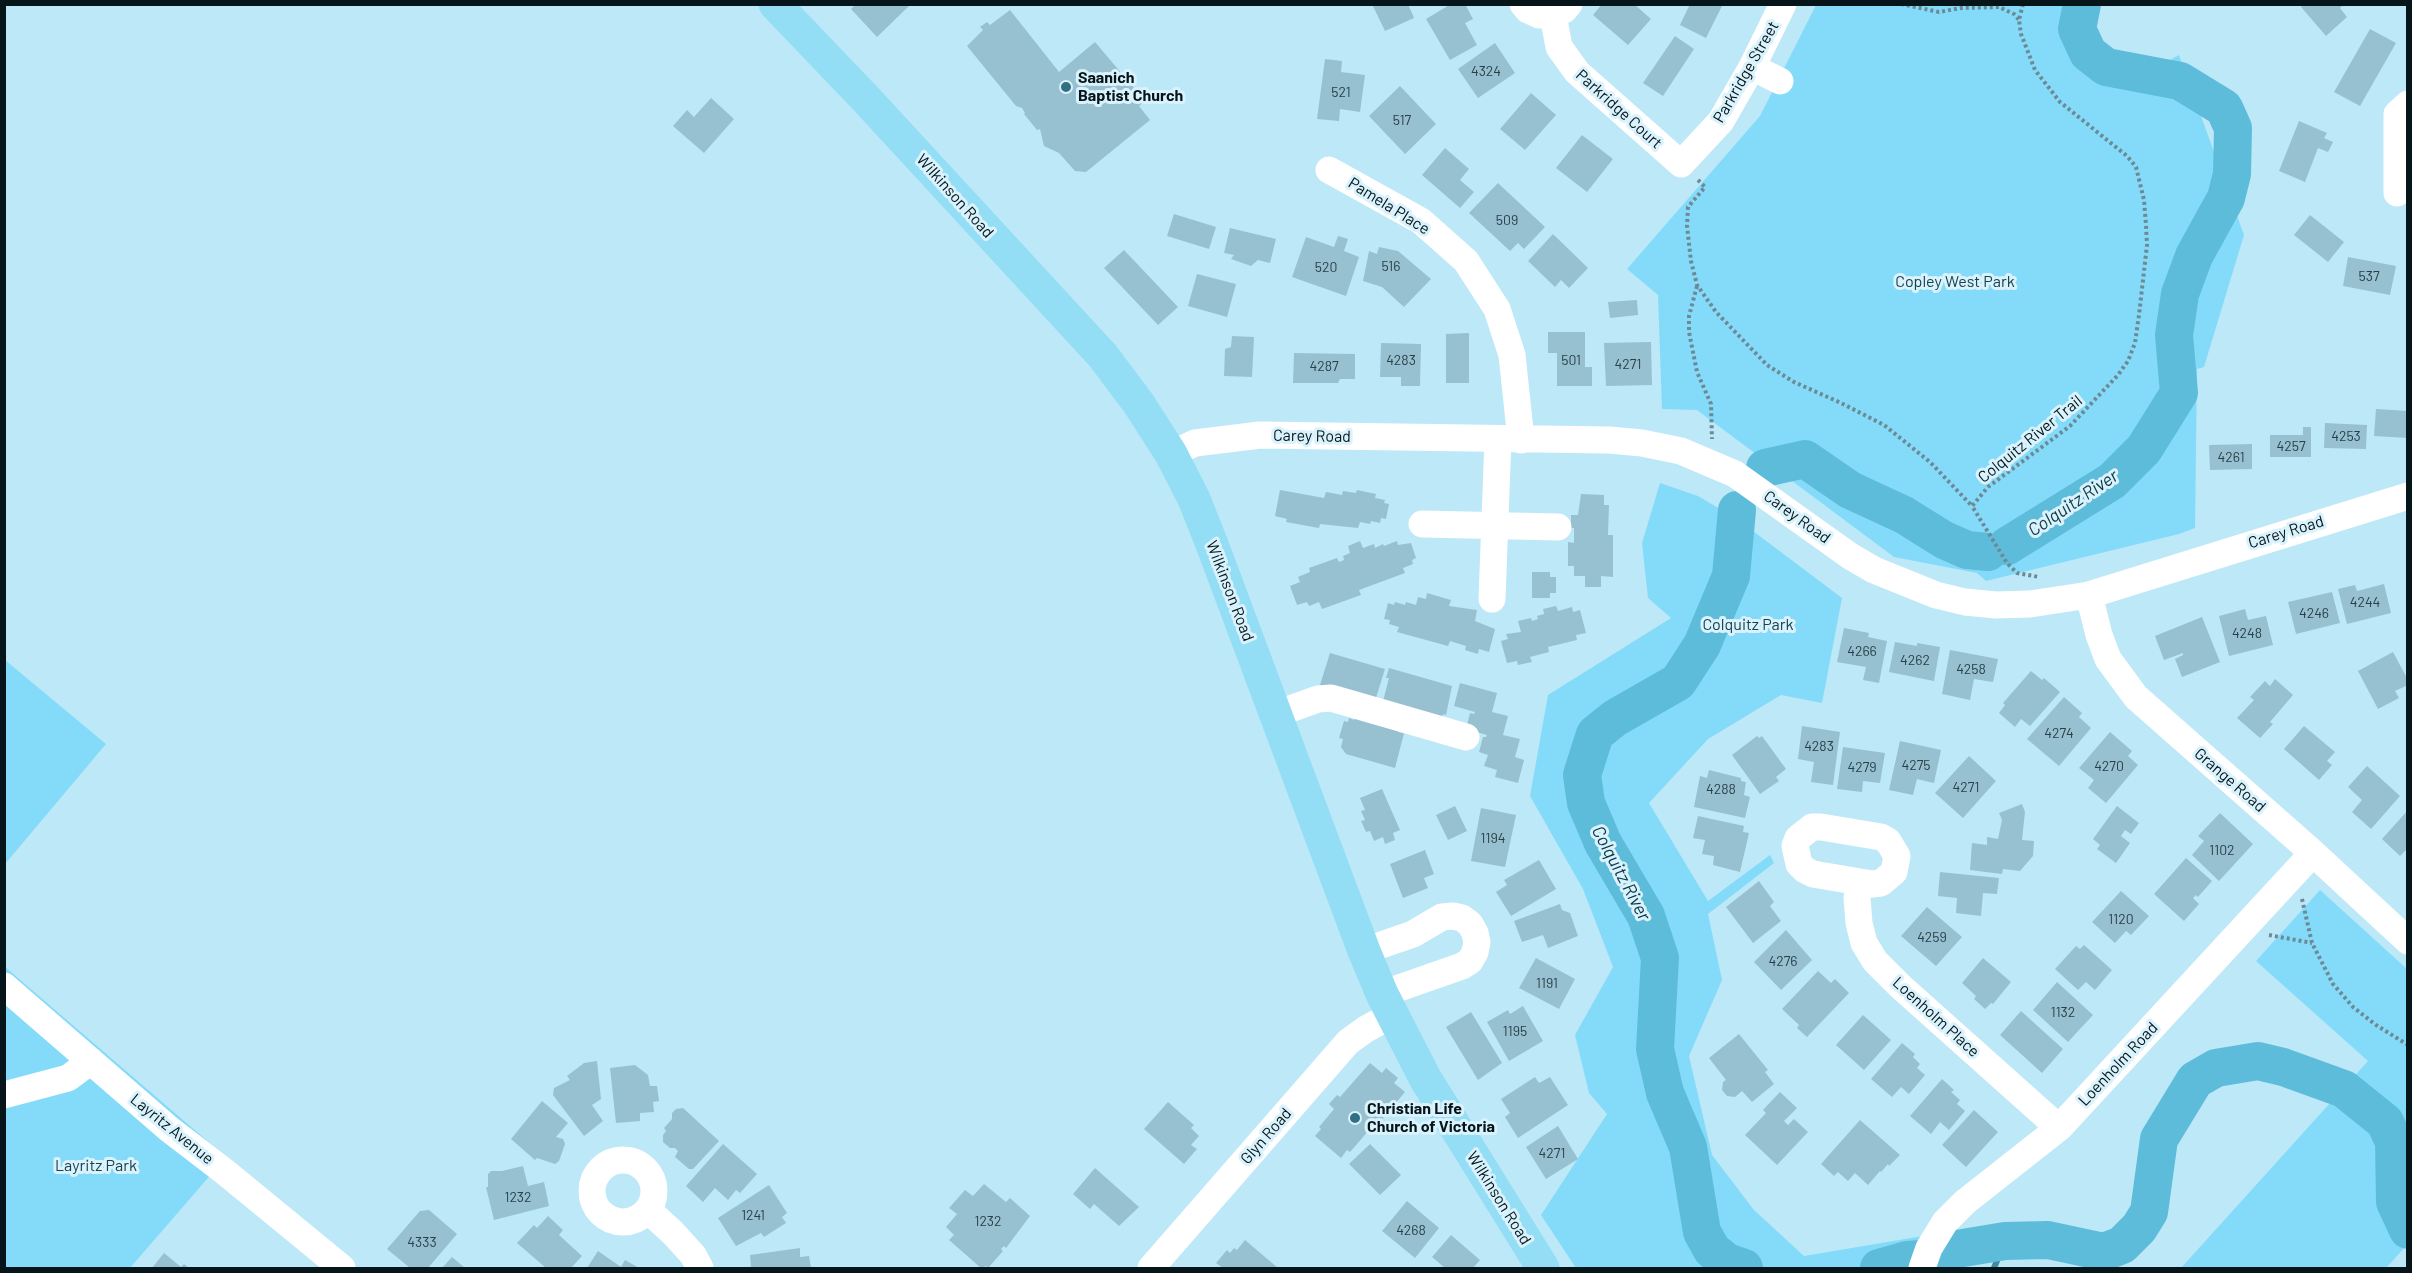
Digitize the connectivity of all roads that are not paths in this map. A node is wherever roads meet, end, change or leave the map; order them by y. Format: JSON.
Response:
{"nodes":[{"id":1,"x":775,"y":4,"type":"edge"},
{"id":2,"x":1523,"y":4,"type":"edge"},
{"id":3,"x":1783,"y":4,"type":"edge"},
{"id":4,"x":1561,"y":10,"type":"edge"},
{"id":5,"x":1752,"y":67,"type":"junction"},
{"id":6,"x":1780,"y":81,"type":"dead end"},
{"id":7,"x":2408,"y":104,"type":"edge"},
{"id":8,"x":1681,"y":164,"type":"joint"},
{"id":9,"x":1329,"y":170,"type":"dead end"},
{"id":10,"x":2397,"y":193,"type":"dead end"},
{"id":11,"x":1509,"y":440,"type":"junction"},
{"id":12,"x":1171,"y":454,"type":"junction"},
{"id":13,"x":2408,"y":496,"type":"edge"},
{"id":14,"x":1422,"y":524,"type":"dead end"},
{"id":15,"x":1493,"y":526,"type":"junction"},
{"id":16,"x":1558,"y":527,"type":"dead end"},
{"id":17,"x":2089,"y":595,"type":"junction"},
{"id":18,"x":1492,"y":599,"type":"dead end"},
{"id":19,"x":1276,"y":714,"type":"junction"},
{"id":20,"x":1466,"y":737,"type":"dead end"},
{"id":21,"x":2305,"y":861,"type":"junction"},
{"id":22,"x":1860,"y":882,"type":"dead end"},
{"id":23,"x":2408,"y":941,"type":"edge"},
{"id":24,"x":1364,"y":951,"type":"junction"},
{"id":25,"x":4,"y":986,"type":"edge"},
{"id":26,"x":1387,"y":1005,"type":"junction"},
{"id":27,"x":91,"y":1061,"type":"junction"},
{"id":28,"x":4,"y":1095,"type":"edge"},
{"id":29,"x":2059,"y":1128,"type":"junction"},
{"id":30,"x":648,"y":1210,"type":"dead end"},
{"id":31,"x":1926,"y":1258,"type":"edge"},
{"id":32,"x":342,"y":1269,"type":"edge"},
{"id":33,"x":700,"y":1269,"type":"edge"},
{"id":34,"x":1151,"y":1269,"type":"edge"},
{"id":35,"x":1543,"y":1269,"type":"edge"}],
"edges":[{"from":1,"to":12,"type":"main road","name":"Wilkinson Road"},
{"from":2,"to":4,"type":"street","name":"Parkridge Court"},
{"from":3,"to":5,"type":"street","name":"Parkridge Street"},
{"from":4,"to":8,"type":"street","name":"Parkridge Court"},
{"from":5,"to":6,"type":"street"},
{"from":5,"to":8,"type":"street","name":"Parkridge Street"},
{"from":7,"to":10,"type":"street"},
{"from":9,"to":11,"type":"street","name":"Pamela Place"},
{"from":11,"to":12,"type":"street","name":"Carey Road"},
{"from":11,"to":15,"type":"street","name":"Pamela Place"},
{"from":11,"to":17,"type":"street","name":"Carey Road"},
{"from":12,"to":19,"type":"main road","name":"Wilkinson Road"},
{"from":13,"to":17,"type":"street","name":"Carey Road"},
{"from":14,"to":15,"type":"street"},
{"from":15,"to":16,"type":"street"},
{"from":15,"to":18,"type":"street","name":"Pamela Place"},
{"from":17,"to":21,"type":"street","name":"Grange Road"},
{"from":19,"to":20,"type":"street"},
{"from":19,"to":24,"type":"main road","name":"Wilkinson Road"},
{"from":21,"to":23,"type":"street","name":"Grange Road"},
{"from":21,"to":29,"type":"street","name":"Loenholm Road"},
{"from":22,"to":29,"type":"street","name":"Loenholm Place"},
{"from":24,"to":26,"type":"main road","name":"Wilkinson Road"},
{"from":24,"to":26,"type":"street","name":"Glyn Road"},
{"from":25,"to":27,"type":"street","name":"Layritz Avenue"},
{"from":26,"to":34,"type":"street","name":"Glyn Road"},
{"from":26,"to":35,"type":"main road","name":"Wilkinson Road"},
{"from":27,"to":28,"type":"street"},
{"from":27,"to":32,"type":"street","name":"Layritz Avenue"},
{"from":29,"to":31,"type":"street","name":"Loenholm Road"},
{"from":30,"to":33,"type":"street"}]}
